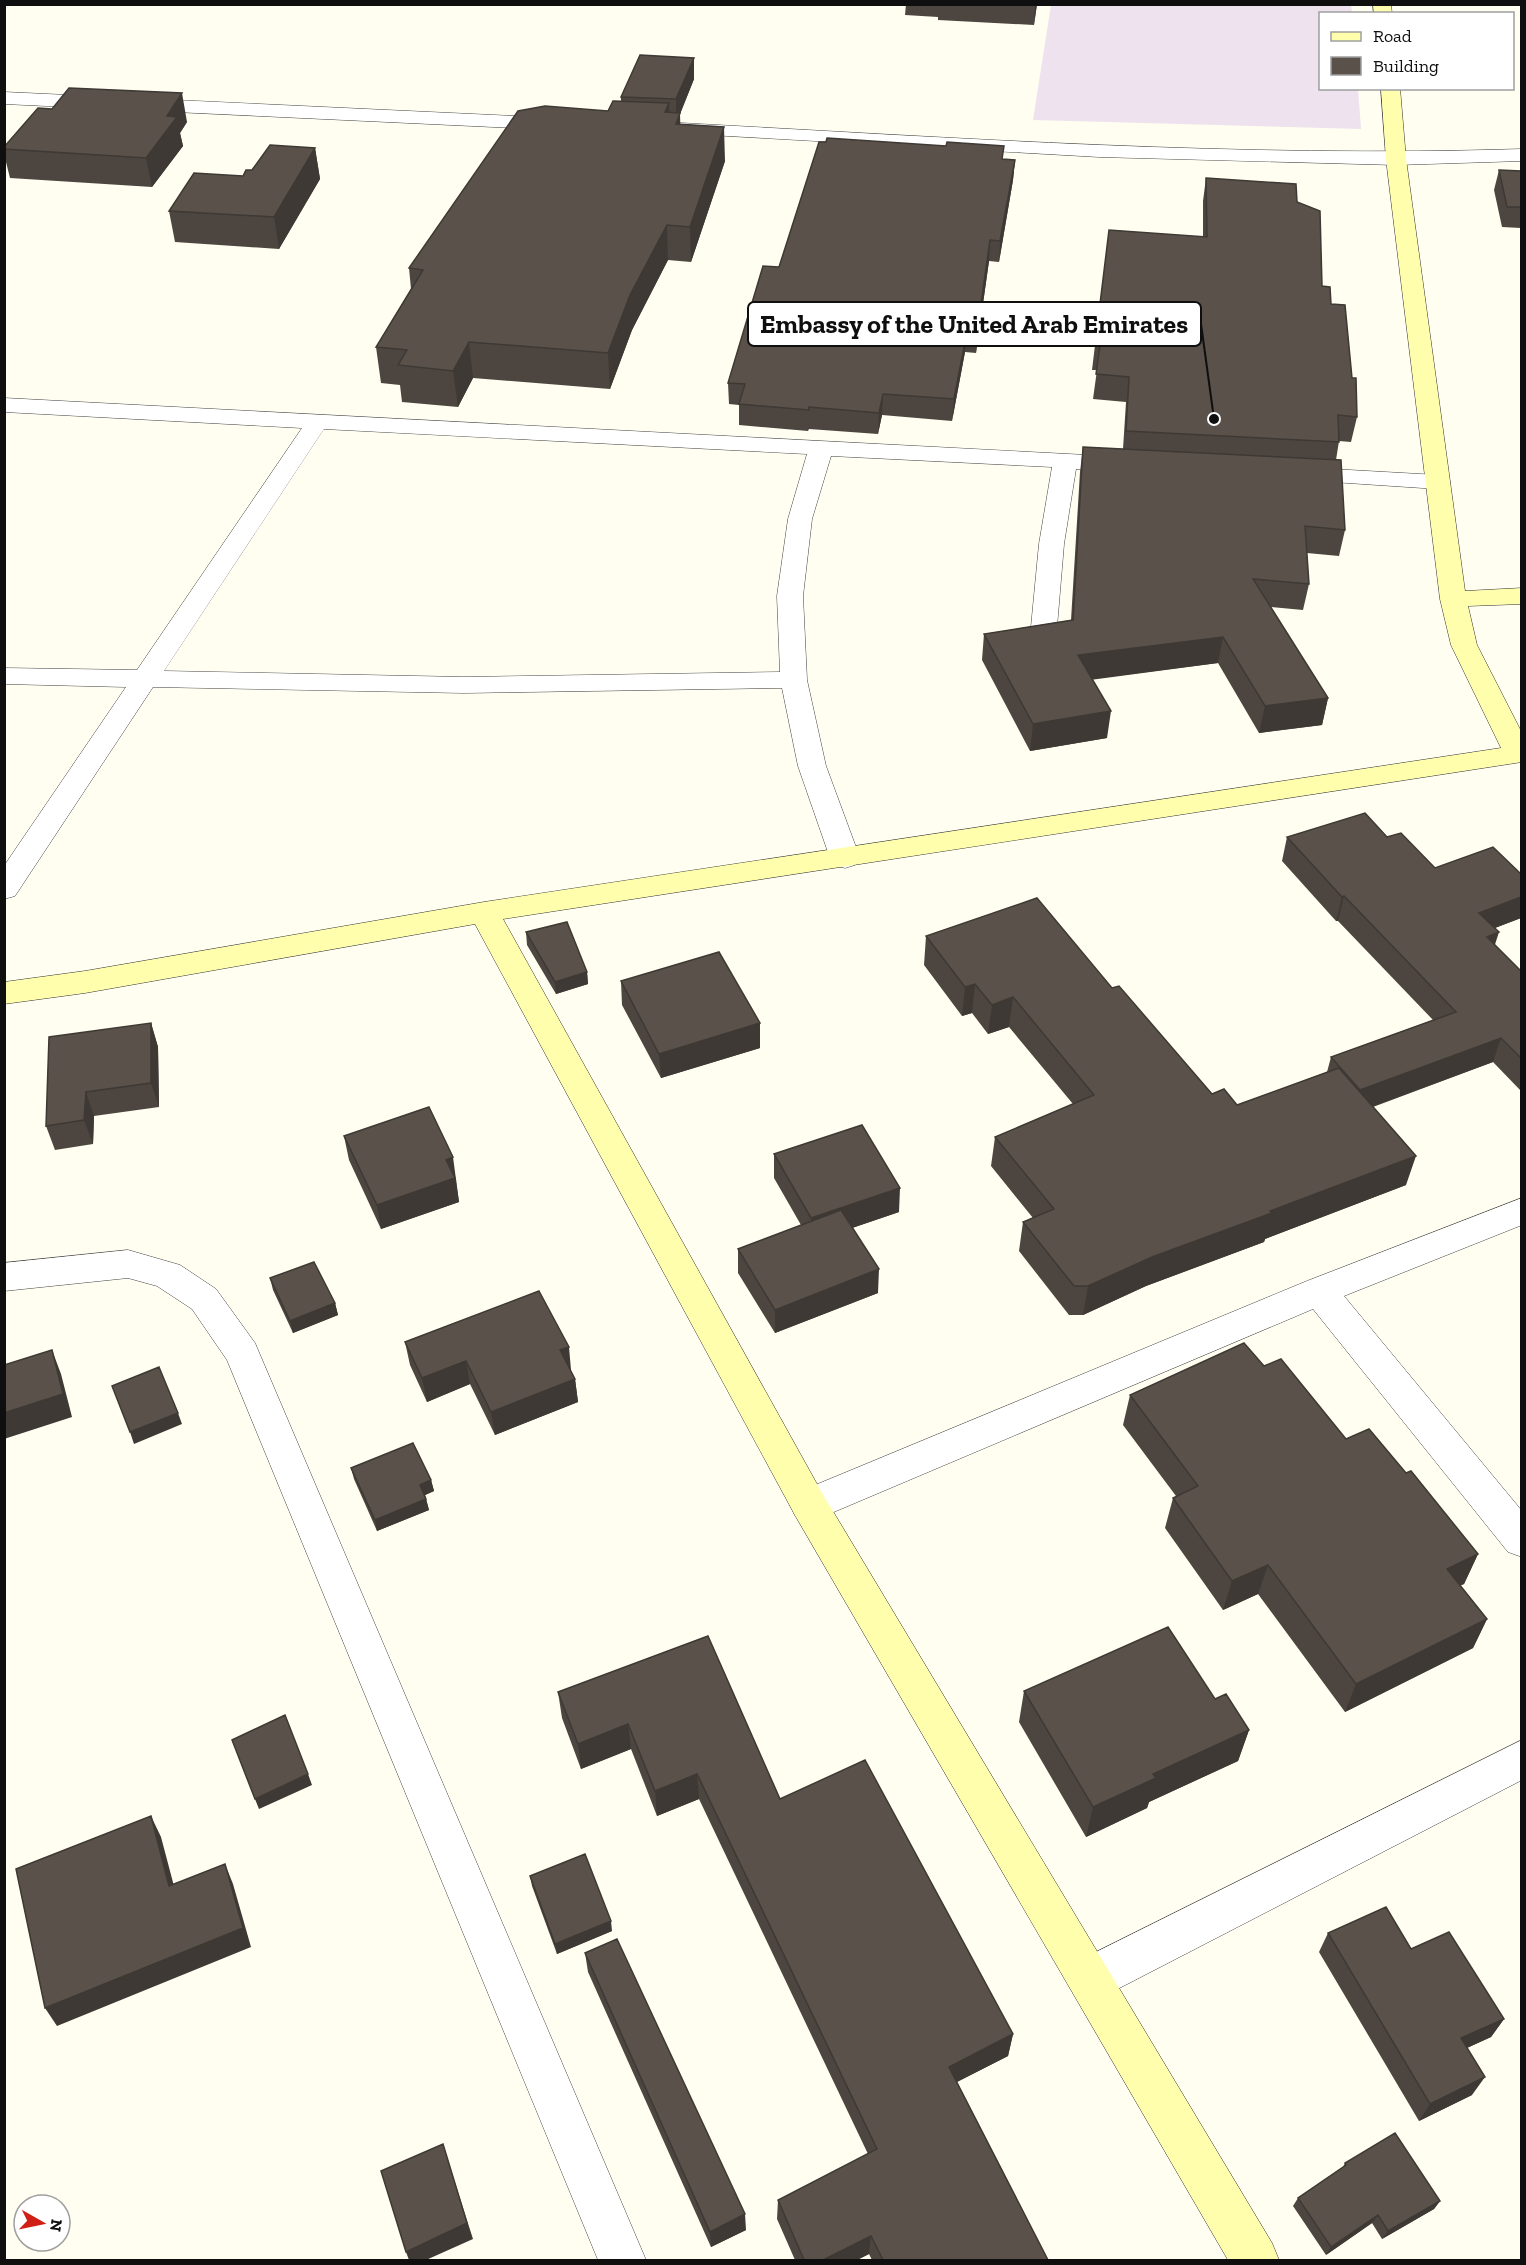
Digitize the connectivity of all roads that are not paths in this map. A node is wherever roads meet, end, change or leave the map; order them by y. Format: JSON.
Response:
{"nodes":[{"id":1,"x":1390,"y":90,"type":"edge"},
{"id":2,"x":4,"y":98,"type":"edge"},
{"id":3,"x":575,"y":125,"type":"edge"},
{"id":4,"x":657,"y":128,"type":"edge"},
{"id":5,"x":1521,"y":155,"type":"edge"},
{"id":6,"x":1396,"y":159,"type":"junction"},
{"id":7,"x":4,"y":405,"type":"edge"},
{"id":8,"x":318,"y":421,"type":"junction"},
{"id":9,"x":821,"y":449,"type":"junction"},
{"id":10,"x":1065,"y":461,"type":"junction"},
{"id":11,"x":1147,"y":466,"type":"edge"},
{"id":12,"x":1275,"y":473,"type":"edge"},
{"id":13,"x":1438,"y":482,"type":"junction"},
{"id":14,"x":1521,"y":596,"type":"edge"},
{"id":15,"x":1453,"y":599,"type":"junction"},
{"id":16,"x":1044,"y":627,"type":"edge"},
{"id":17,"x":4,"y":675,"type":"edge"},
{"id":18,"x":144,"y":679,"type":"junction"},
{"id":19,"x":794,"y":680,"type":"junction"},
{"id":20,"x":1520,"y":757,"type":"edge"},
{"id":21,"x":845,"y":858,"type":"junction"},
{"id":22,"x":4,"y":889,"type":"edge"},
{"id":23,"x":484,"y":912,"type":"junction"},
{"id":24,"x":4,"y":993,"type":"edge"},
{"id":25,"x":1521,"y":1211,"type":"edge"},
{"id":26,"x":4,"y":1277,"type":"edge"},
{"id":27,"x":1319,"y":1291,"type":"junction"},
{"id":28,"x":809,"y":1505,"type":"junction"},
{"id":29,"x":1521,"y":1540,"type":"edge"},
{"id":30,"x":1521,"y":1759,"type":"edge"},
{"id":31,"x":1090,"y":1979,"type":"junction"},
{"id":32,"x":622,"y":2260,"type":"edge"},
{"id":33,"x":1255,"y":2260,"type":"edge"}],
"edges":[{"from":1,"to":6,"type":"main road"},
{"from":2,"to":3,"type":"street"},
{"from":4,"to":6,"type":"street"},
{"from":5,"to":6,"type":"street"},
{"from":6,"to":13,"type":"main road"},
{"from":7,"to":8,"type":"street"},
{"from":8,"to":9,"type":"street"},
{"from":8,"to":18,"type":"street"},
{"from":9,"to":10,"type":"street"},
{"from":9,"to":19,"type":"street"},
{"from":10,"to":11,"type":"street"},
{"from":10,"to":16,"type":"street"},
{"from":12,"to":13,"type":"street"},
{"from":13,"to":15,"type":"main road"},
{"from":14,"to":15,"type":"main road"},
{"from":15,"to":20,"type":"main road"},
{"from":17,"to":18,"type":"street"},
{"from":18,"to":19,"type":"street"},
{"from":18,"to":22,"type":"street"},
{"from":19,"to":21,"type":"street"},
{"from":20,"to":21,"type":"main road"},
{"from":21,"to":23,"type":"main road"},
{"from":23,"to":24,"type":"main road"},
{"from":23,"to":28,"type":"main road"},
{"from":25,"to":27,"type":"street"},
{"from":26,"to":32,"type":"street"},
{"from":27,"to":28,"type":"street"},
{"from":27,"to":29,"type":"street"},
{"from":28,"to":31,"type":"main road"},
{"from":30,"to":31,"type":"street"},
{"from":31,"to":33,"type":"main road"}]}
